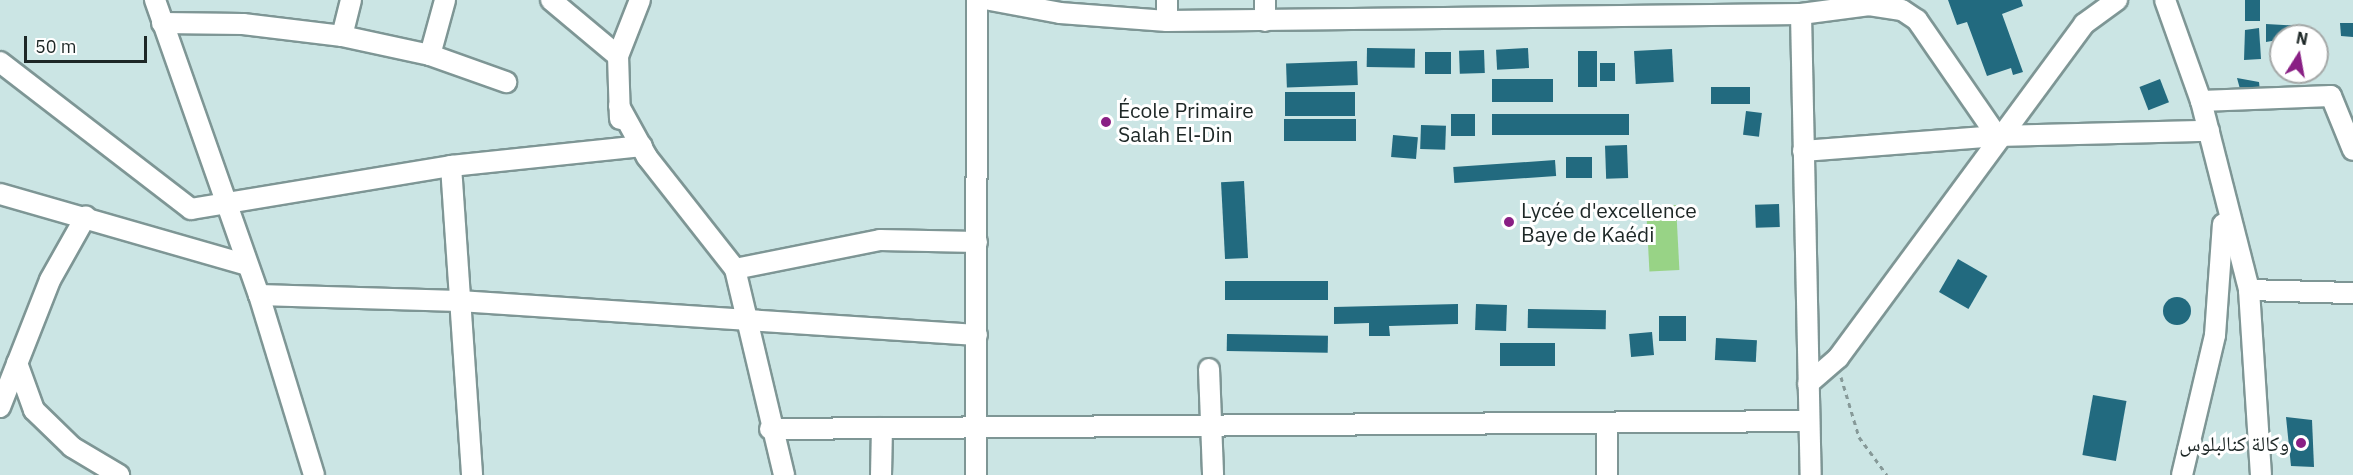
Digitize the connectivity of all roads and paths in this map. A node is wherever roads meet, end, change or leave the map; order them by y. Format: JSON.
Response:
{"nodes":[{"id":1,"x":155,"y":0,"type":"edge"},
{"id":2,"x":351,"y":0,"type":"edge"},
{"id":3,"x":446,"y":0,"type":"edge"},
{"id":4,"x":551,"y":0,"type":"edge"},
{"id":5,"x":640,"y":0,"type":"edge"},
{"id":6,"x":977,"y":0,"type":"edge"},
{"id":7,"x":990,"y":0,"type":"edge"},
{"id":8,"x":1167,"y":0,"type":"edge"},
{"id":9,"x":1265,"y":0,"type":"edge"},
{"id":10,"x":2117,"y":0,"type":"edge"},
{"id":11,"x":2165,"y":0,"type":"edge"},
{"id":12,"x":1802,"y":14,"type":"junction"},
{"id":13,"x":1167,"y":21,"type":"junction"},
{"id":14,"x":1265,"y":21,"type":"junction"},
{"id":15,"x":162,"y":22,"type":"junction"},
{"id":16,"x":342,"y":36,"type":"junction"},
{"id":17,"x":430,"y":55,"type":"junction"},
{"id":18,"x":618,"y":56,"type":"junction"},
{"id":19,"x":0,"y":62,"type":"edge"},
{"id":20,"x":506,"y":82,"type":"dead end"},
{"id":21,"x":2201,"y":101,"type":"junction"},
{"id":22,"x":619,"y":106,"type":"junction"},
{"id":23,"x":2209,"y":131,"type":"junction"},
{"id":24,"x":1997,"y":136,"type":"junction"},
{"id":25,"x":642,"y":146,"type":"junction"},
{"id":26,"x":621,"y":149,"type":"junction"},
{"id":27,"x":2353,"y":150,"type":"edge"},
{"id":28,"x":1803,"y":151,"type":"junction"},
{"id":29,"x":451,"y":166,"type":"junction"},
{"id":30,"x":0,"y":194,"type":"edge"},
{"id":31,"x":222,"y":201,"type":"junction"},
{"id":32,"x":2224,"y":206,"type":"junction"},
{"id":33,"x":86,"y":216,"type":"junction"},
{"id":34,"x":976,"y":242,"type":"junction"},
{"id":35,"x":247,"y":265,"type":"junction"},
{"id":36,"x":735,"y":269,"type":"junction"},
{"id":37,"x":2249,"y":290,"type":"junction"},
{"id":38,"x":2353,"y":293,"type":"edge"},
{"id":39,"x":259,"y":295,"type":"junction"},
{"id":40,"x":459,"y":301,"type":"junction"},
{"id":41,"x":746,"y":321,"type":"junction"},
{"id":42,"x":976,"y":335,"type":"junction"},
{"id":43,"x":1838,"y":358,"type":"junction"},
{"id":44,"x":17,"y":363,"type":"junction"},
{"id":45,"x":1209,"y":369,"type":"dead end"},
{"id":46,"x":1808,"y":384,"type":"junction"},
{"id":47,"x":0,"y":407,"type":"edge"},
{"id":48,"x":1808,"y":421,"type":"junction"},
{"id":49,"x":1607,"y":423,"type":"junction"},
{"id":50,"x":1211,"y":426,"type":"junction"},
{"id":51,"x":976,"y":427,"type":"junction"},
{"id":52,"x":882,"y":428,"type":"junction"},
{"id":53,"x":778,"y":429,"type":"junction"},
{"id":54,"x":119,"y":475,"type":"edge"},
{"id":55,"x":314,"y":475,"type":"edge"},
{"id":56,"x":472,"y":475,"type":"edge"},
{"id":57,"x":784,"y":475,"type":"edge"},
{"id":58,"x":881,"y":475,"type":"edge"},
{"id":59,"x":976,"y":475,"type":"edge"},
{"id":60,"x":1213,"y":475,"type":"edge"},
{"id":61,"x":1607,"y":475,"type":"edge"},
{"id":62,"x":1811,"y":475,"type":"edge"},
{"id":63,"x":1887,"y":475,"type":"edge"},
{"id":64,"x":2182,"y":475,"type":"edge"},
{"id":65,"x":2262,"y":475,"type":"edge"}],
"edges":[{"from":1,"to":15,"type":"street"},
{"from":2,"to":16,"type":"street"},
{"from":3,"to":17,"type":"street"},
{"from":4,"to":18,"type":"street"},
{"from":5,"to":18,"type":"street"},
{"from":6,"to":34,"type":"street"},
{"from":7,"to":13,"type":"street"},
{"from":8,"to":13,"type":"street"},
{"from":9,"to":14,"type":"street"},
{"from":10,"to":24,"type":"street"},
{"from":11,"to":21,"type":"street"},
{"from":12,"to":14,"type":"street"},
{"from":12,"to":24,"type":"street"},
{"from":12,"to":28,"type":"street"},
{"from":13,"to":14,"type":"street"},
{"from":15,"to":16,"type":"street"},
{"from":15,"to":31,"type":"street"},
{"from":16,"to":17,"type":"street"},
{"from":17,"to":20,"type":"street"},
{"from":18,"to":22,"type":"street"},
{"from":19,"to":31,"type":"street"},
{"from":21,"to":23,"type":"street"},
{"from":21,"to":27,"type":"street"},
{"from":22,"to":25,"type":"street"},
{"from":22,"to":26,"type":"street"},
{"from":23,"to":24,"type":"street"},
{"from":23,"to":32,"type":"street"},
{"from":24,"to":28,"type":"street"},
{"from":24,"to":43,"type":"street"},
{"from":25,"to":26,"type":"street"},
{"from":25,"to":36,"type":"street"},
{"from":26,"to":29,"type":"street"},
{"from":28,"to":46,"type":"street"},
{"from":29,"to":31,"type":"street"},
{"from":29,"to":40,"type":"street"},
{"from":30,"to":33,"type":"street"},
{"from":31,"to":35,"type":"street"},
{"from":32,"to":37,"type":"street"},
{"from":32,"to":64,"type":"street"},
{"from":33,"to":35,"type":"street"},
{"from":33,"to":44,"type":"street"},
{"from":34,"to":36,"type":"street"},
{"from":34,"to":42,"type":"street"},
{"from":35,"to":39,"type":"street"},
{"from":36,"to":41,"type":"street"},
{"from":37,"to":38,"type":"street"},
{"from":37,"to":65,"type":"street"},
{"from":39,"to":40,"type":"street"},
{"from":39,"to":55,"type":"street"},
{"from":40,"to":41,"type":"street"},
{"from":40,"to":56,"type":"street"},
{"from":41,"to":42,"type":"street"},
{"from":41,"to":53,"type":"street"},
{"from":42,"to":51,"type":"street"},
{"from":43,"to":46,"type":"street"},
{"from":43,"to":63,"type":"path"},
{"from":44,"to":47,"type":"street"},
{"from":44,"to":54,"type":"street"},
{"from":45,"to":50,"type":"street"},
{"from":46,"to":48,"type":"street"},
{"from":48,"to":49,"type":"street"},
{"from":48,"to":62,"type":"street"},
{"from":49,"to":50,"type":"street"},
{"from":49,"to":61,"type":"street"},
{"from":50,"to":51,"type":"street"},
{"from":50,"to":60,"type":"street"},
{"from":51,"to":52,"type":"street"},
{"from":51,"to":59,"type":"street"},
{"from":52,"to":53,"type":"street"},
{"from":52,"to":58,"type":"street"},
{"from":53,"to":57,"type":"street"}]}
